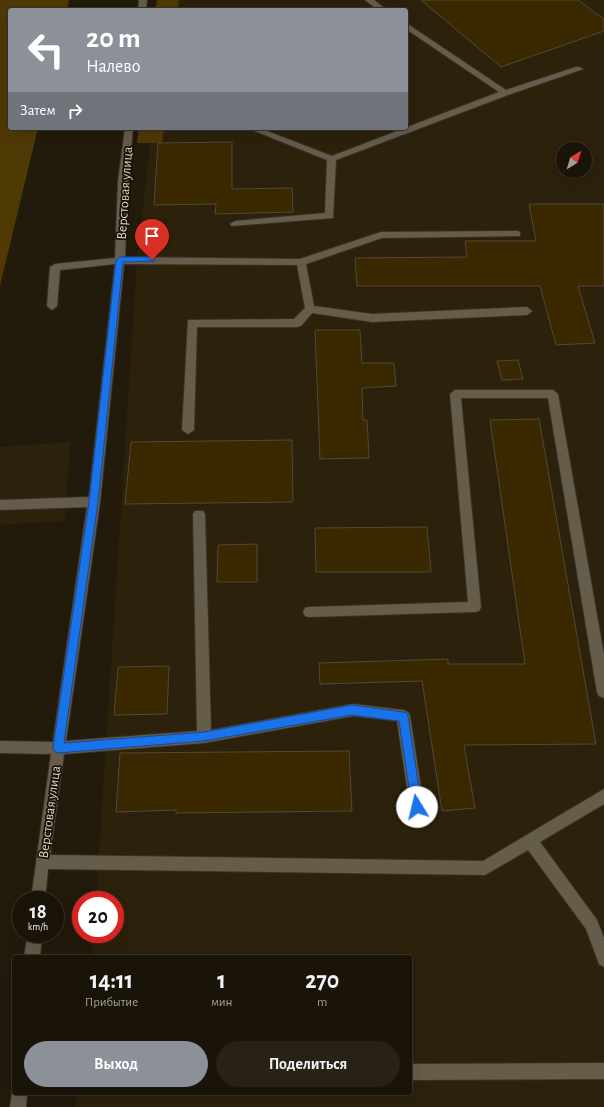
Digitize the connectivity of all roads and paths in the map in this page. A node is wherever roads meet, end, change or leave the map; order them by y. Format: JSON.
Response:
{"nodes":[{"id":1,"x":369,"y":0,"type":"edge"},
{"id":2,"x":380,"y":8,"type":"edge"},
{"id":3,"x":408,"y":27,"type":"edge"},
{"id":4,"x":579,"y":70,"type":"dead end"},
{"id":5,"x":505,"y":93,"type":"junction"},
{"id":6,"x":129,"y":130,"type":"edge"},
{"id":7,"x":256,"y":130,"type":"edge"},
{"id":8,"x":332,"y":159,"type":"junction"},
{"id":9,"x":235,"y":224,"type":"dead end"},
{"id":10,"x":517,"y":234,"type":"dead end"},
{"id":11,"x":120,"y":260,"type":"junction"},
{"id":12,"x":302,"y":262,"type":"junction"},
{"id":13,"x":52,"y":306,"type":"dead end"},
{"id":14,"x":310,"y":309,"type":"junction"},
{"id":15,"x":527,"y":311,"type":"dead end"},
{"id":16,"x":188,"y":430,"type":"dead end"},
{"id":17,"x":94,"y":502,"type":"junction"},
{"id":18,"x":0,"y":505,"type":"edge"},
{"id":19,"x":199,"y":514,"type":"dead end"},
{"id":20,"x":309,"y":612,"type":"dead end"},
{"id":21,"x":604,"y":692,"type":"edge"},
{"id":22,"x":204,"y":737,"type":"junction"},
{"id":23,"x":0,"y":747,"type":"edge"},
{"id":24,"x":58,"y":748,"type":"junction"},
{"id":25,"x":604,"y":796,"type":"edge"},
{"id":26,"x":417,"y":807,"type":"dead end"},
{"id":27,"x":530,"y":840,"type":"junction"},
{"id":28,"x":42,"y":862,"type":"junction"},
{"id":29,"x":39,"y":891,"type":"edge"},
{"id":30,"x":34,"y":943,"type":"edge"},
{"id":31,"x":32,"y":955,"type":"edge"},
{"id":32,"x":604,"y":959,"type":"edge"},
{"id":33,"x":604,"y":1071,"type":"edge"},
{"id":34,"x":412,"y":1072,"type":"edge"},
{"id":35,"x":19,"y":1095,"type":"edge"},
{"id":36,"x":18,"y":1107,"type":"edge"}],
"edges":[{"from":1,"to":2,"type":"street"},
{"from":3,"to":5,"type":"street"},
{"from":4,"to":5,"type":"street"},
{"from":5,"to":8,"type":"street"},
{"from":6,"to":11,"type":"street","name":"Верстовая улица"},
{"from":7,"to":8,"type":"street"},
{"from":8,"to":9,"type":"street"},
{"from":10,"to":12,"type":"street"},
{"from":11,"to":12,"type":"street"},
{"from":11,"to":13,"type":"street"},
{"from":11,"to":17,"type":"street","name":"Верстовая улица"},
{"from":12,"to":14,"type":"street"},
{"from":14,"to":15,"type":"street"},
{"from":14,"to":16,"type":"street"},
{"from":17,"to":18,"type":"street"},
{"from":17,"to":24,"type":"street","name":"Верстовая улица"},
{"from":19,"to":22,"type":"street"},
{"from":20,"to":21,"type":"street"},
{"from":22,"to":24,"type":"street"},
{"from":22,"to":26,"type":"street"},
{"from":23,"to":24,"type":"street"},
{"from":24,"to":28,"type":"street","name":"Верстовая улица"},
{"from":25,"to":27,"type":"street"},
{"from":27,"to":28,"type":"street"},
{"from":27,"to":32,"type":"street"},
{"from":28,"to":29,"type":"street","name":"Верстовая улица"},
{"from":30,"to":31,"type":"street"},
{"from":33,"to":34,"type":"street"},
{"from":35,"to":36,"type":"street"}]}
